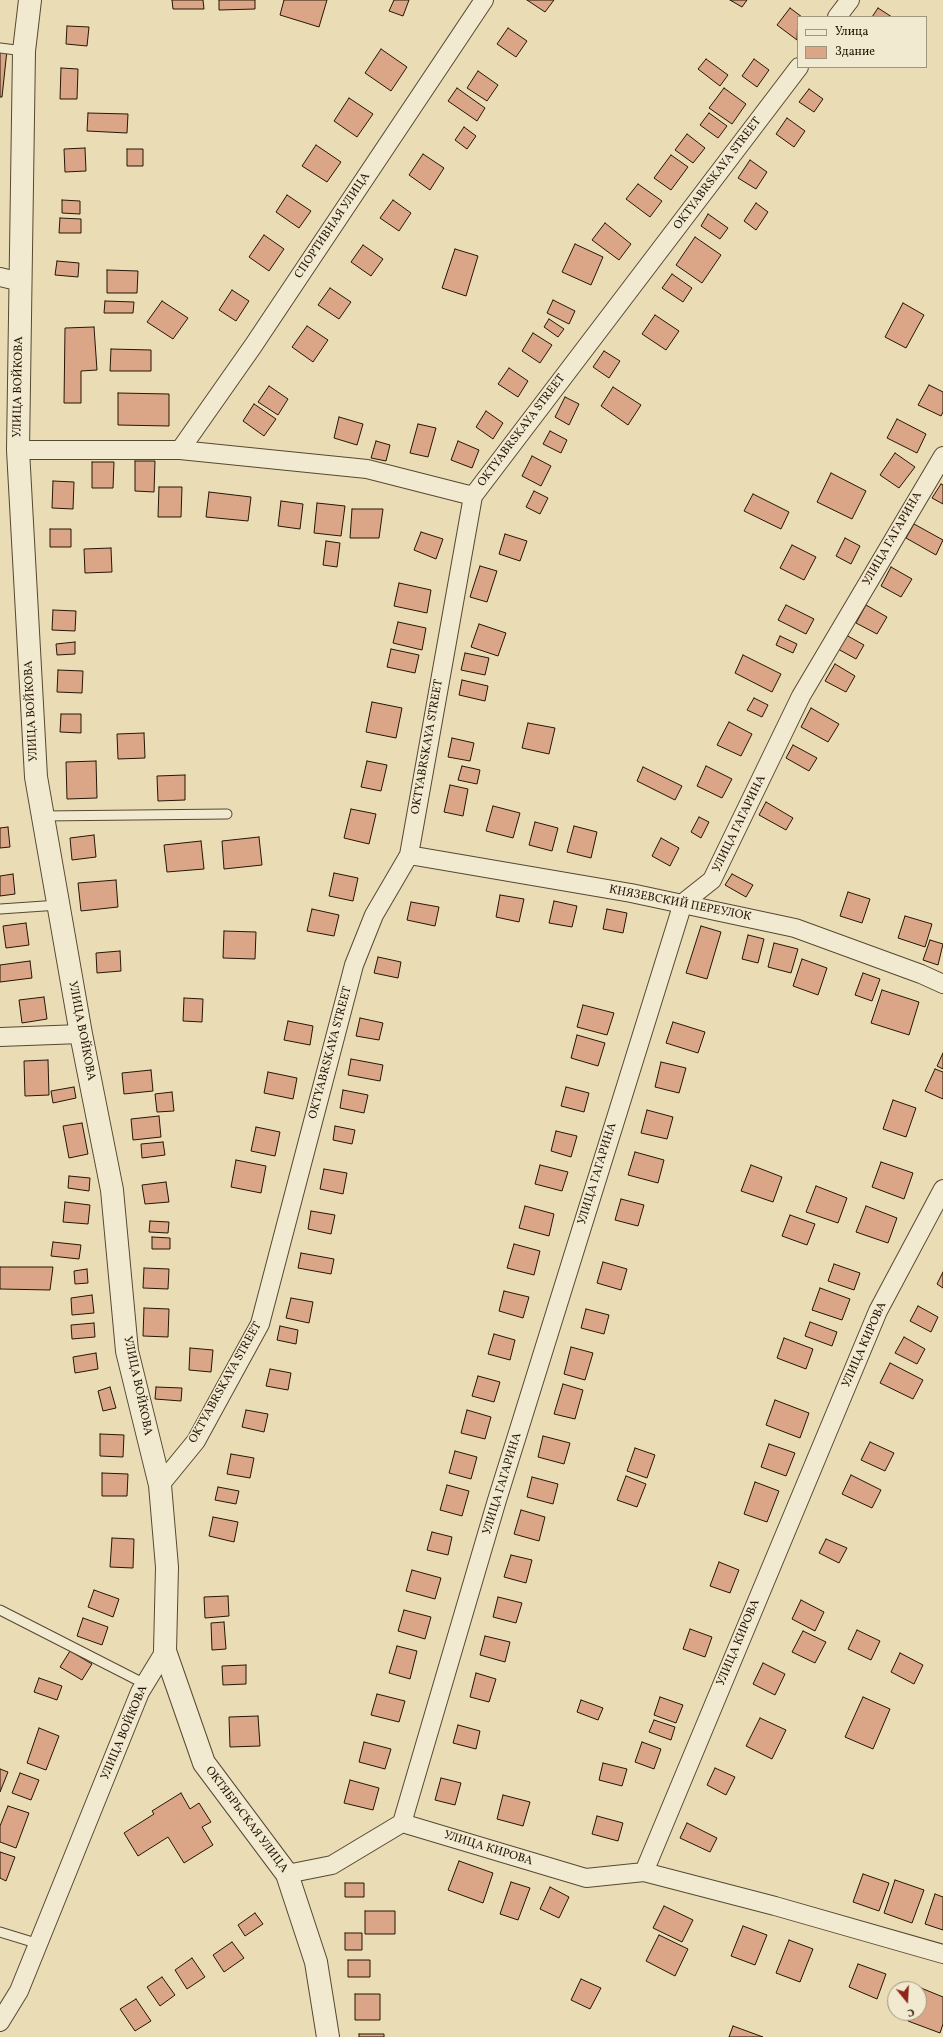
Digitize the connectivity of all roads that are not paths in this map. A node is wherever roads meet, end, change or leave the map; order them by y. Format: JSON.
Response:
{"nodes":[{"id":1,"x":30,"y":0,"type":"edge"},
{"id":2,"x":484,"y":0,"type":"edge"},
{"id":3,"x":850,"y":0,"type":"edge"},
{"id":4,"x":838,"y":16,"type":"edge"},
{"id":5,"x":0,"y":48,"type":"edge"},
{"id":6,"x":24,"y":51,"type":"junction"},
{"id":7,"x":798,"y":68,"type":"edge"},
{"id":8,"x":0,"y":277,"type":"edge"},
{"id":9,"x":21,"y":282,"type":"junction"},
{"id":10,"x":18,"y":450,"type":"junction"},
{"id":11,"x":180,"y":450,"type":"junction"},
{"id":12,"x":943,"y":456,"type":"edge"},
{"id":13,"x":473,"y":496,"type":"junction"},
{"id":14,"x":227,"y":814,"type":"dead end"},
{"id":15,"x":43,"y":816,"type":"junction"},
{"id":16,"x":409,"y":855,"type":"junction"},
{"id":17,"x":683,"y":903,"type":"junction"},
{"id":18,"x":58,"y":904,"type":"junction"},
{"id":19,"x":0,"y":909,"type":"edge"},
{"id":20,"x":943,"y":984,"type":"edge"},
{"id":21,"x":82,"y":1034,"type":"junction"},
{"id":22,"x":0,"y":1037,"type":"edge"},
{"id":23,"x":943,"y":1190,"type":"edge"},
{"id":24,"x":160,"y":1485,"type":"junction"},
{"id":25,"x":0,"y":1610,"type":"edge"},
{"id":26,"x":165,"y":1652,"type":"junction"},
{"id":27,"x":145,"y":1684,"type":"junction"},
{"id":28,"x":402,"y":1823,"type":"junction"},
{"id":29,"x":644,"y":1872,"type":"junction"},
{"id":30,"x":287,"y":1874,"type":"junction"},
{"id":31,"x":0,"y":1932,"type":"edge"},
{"id":32,"x":38,"y":1944,"type":"junction"},
{"id":33,"x":943,"y":1954,"type":"edge"},
{"id":34,"x":0,"y":2022,"type":"edge"},
{"id":35,"x":328,"y":2037,"type":"edge"}],
"edges":[{"from":1,"to":6,"type":"street","name":"УЛИЦА ВОЙКОВА"},
{"from":2,"to":11,"type":"street","name":"СПОРТИВНАЯ УЛИЦА"},
{"from":3,"to":4,"type":"street"},
{"from":5,"to":6,"type":"lane"},
{"from":6,"to":9,"type":"street","name":"УЛИЦА ВОЙКОВА"},
{"from":7,"to":13,"type":"street","name":"OKTYABRSKAYA STREET"},
{"from":8,"to":9,"type":"street"},
{"from":9,"to":10,"type":"street","name":"УЛИЦА ВОЙКОВА"},
{"from":10,"to":11,"type":"street"},
{"from":10,"to":15,"type":"street","name":"УЛИЦА ВОЙКОВА"},
{"from":11,"to":13,"type":"street"},
{"from":12,"to":17,"type":"street","name":"УЛИЦА ГАГАРИНА"},
{"from":13,"to":16,"type":"street","name":"OKTYABRSKAYA STREET"},
{"from":14,"to":15,"type":"lane"},
{"from":15,"to":18,"type":"street","name":"УЛИЦА ВОЙКОВА"},
{"from":16,"to":17,"type":"street","name":"КНЯЗЕВСКИЙ ПЕРЕУЛОК"},
{"from":16,"to":24,"type":"street","name":"OKTYABRSKAYA STREET"},
{"from":17,"to":20,"type":"street","name":"КНЯЗЕВСКИЙ ПЕРЕУЛОК"},
{"from":17,"to":28,"type":"street","name":"УЛИЦА ГАГАРИНА"},
{"from":18,"to":19,"type":"lane"},
{"from":18,"to":21,"type":"street","name":"УЛИЦА ВОЙКОВА"},
{"from":21,"to":22,"type":"street"},
{"from":21,"to":24,"type":"street","name":"УЛИЦА ВОЙКОВА"},
{"from":23,"to":29,"type":"street","name":"УЛИЦА КИРОВА"},
{"from":24,"to":26,"type":"street","name":"УЛИЦА ВОЙКОВА"},
{"from":25,"to":27,"type":"lane"},
{"from":26,"to":27,"type":"street","name":"УЛИЦА ВОЙКОВА"},
{"from":26,"to":30,"type":"street","name":"ОКТЯБРЬСКАЯ УЛИЦА"},
{"from":27,"to":32,"type":"street","name":"УЛИЦА ВОЙКОВА"},
{"from":28,"to":29,"type":"street","name":"УЛИЦА КИРОВА"},
{"from":28,"to":30,"type":"street"},
{"from":29,"to":33,"type":"street"},
{"from":30,"to":35,"type":"street","name":"ОКТЯБРЬСКАЯ УЛИЦА"},
{"from":31,"to":32,"type":"lane"},
{"from":32,"to":34,"type":"street","name":"УЛИЦА ВОЙКОВА"}]}
